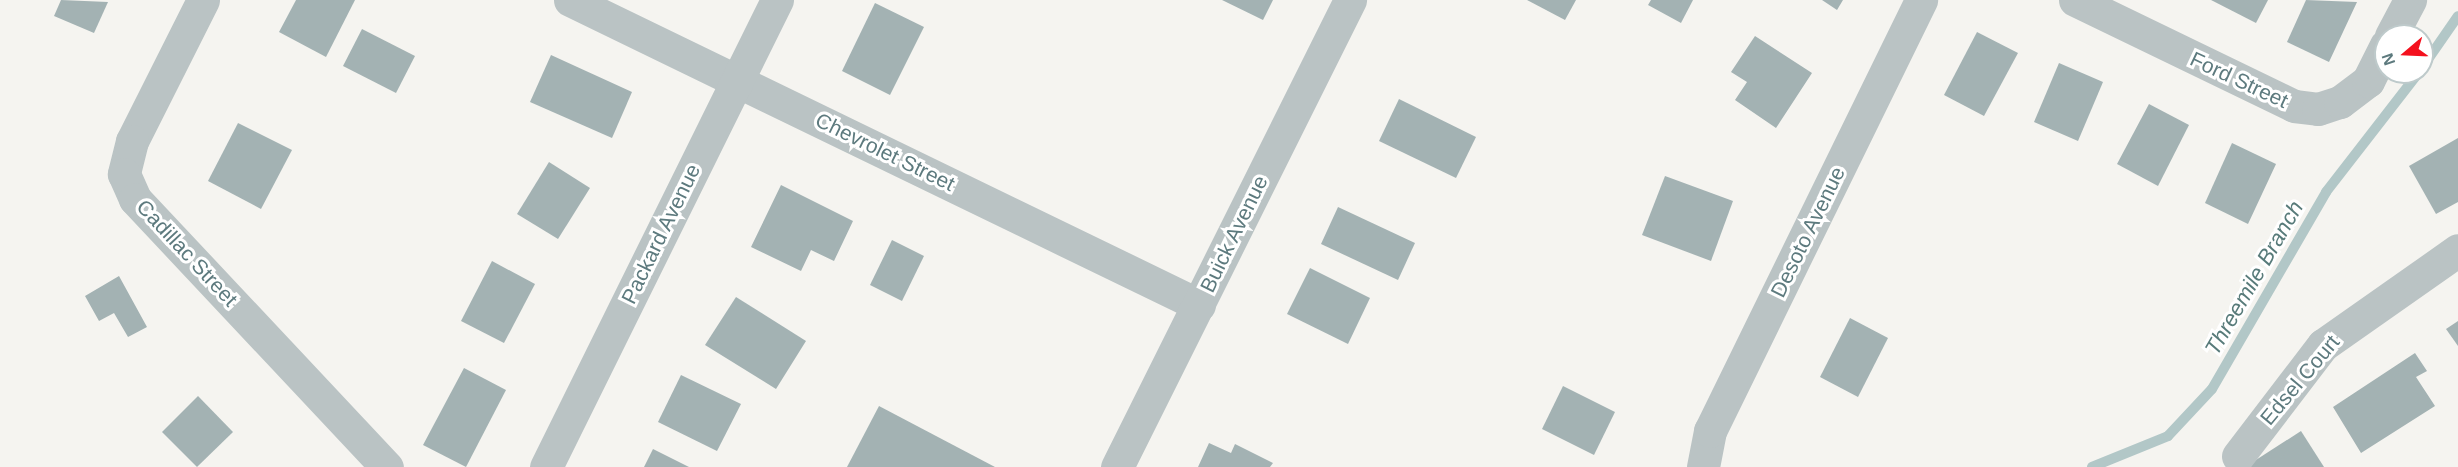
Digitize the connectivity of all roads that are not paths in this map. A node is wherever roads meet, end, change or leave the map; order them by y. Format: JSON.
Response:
{"nodes":[{"id":1,"x":203,"y":0,"type":"edge"},
{"id":2,"x":570,"y":0,"type":"edge"},
{"id":3,"x":777,"y":0,"type":"edge"},
{"id":4,"x":1350,"y":0,"type":"edge"},
{"id":5,"x":1921,"y":0,"type":"edge"},
{"id":6,"x":2074,"y":0,"type":"edge"},
{"id":7,"x":2410,"y":0,"type":"edge"},
{"id":8,"x":2397,"y":24,"type":"edge"},
{"id":9,"x":2374,"y":69,"type":"edge"},
{"id":10,"x":737,"y":81,"type":"junction"},
{"id":11,"x":2458,"y":250,"type":"edge"},
{"id":12,"x":1199,"y":304,"type":"junction"},
{"id":13,"x":2238,"y":456,"type":"dead end"},
{"id":14,"x":387,"y":467,"type":"edge"},
{"id":15,"x":546,"y":467,"type":"edge"},
{"id":16,"x":1117,"y":467,"type":"edge"},
{"id":17,"x":1703,"y":467,"type":"edge"}],
"edges":[{"from":1,"to":14,"type":"street","name":"Cadillac Street"},
{"from":2,"to":10,"type":"street","name":"Chevrolet Street"},
{"from":3,"to":10,"type":"street","name":"Packard Avenue"},
{"from":4,"to":12,"type":"street","name":"Buick Avenue"},
{"from":5,"to":17,"type":"street","name":"Desoto Avenue"},
{"from":6,"to":9,"type":"street","name":"Ford Street"},
{"from":7,"to":8,"type":"street"},
{"from":10,"to":12,"type":"street","name":"Chevrolet Street"},
{"from":10,"to":15,"type":"street","name":"Packard Avenue"},
{"from":11,"to":13,"type":"street","name":"Edsel Court"},
{"from":12,"to":16,"type":"street","name":"Buick Avenue"}]}
